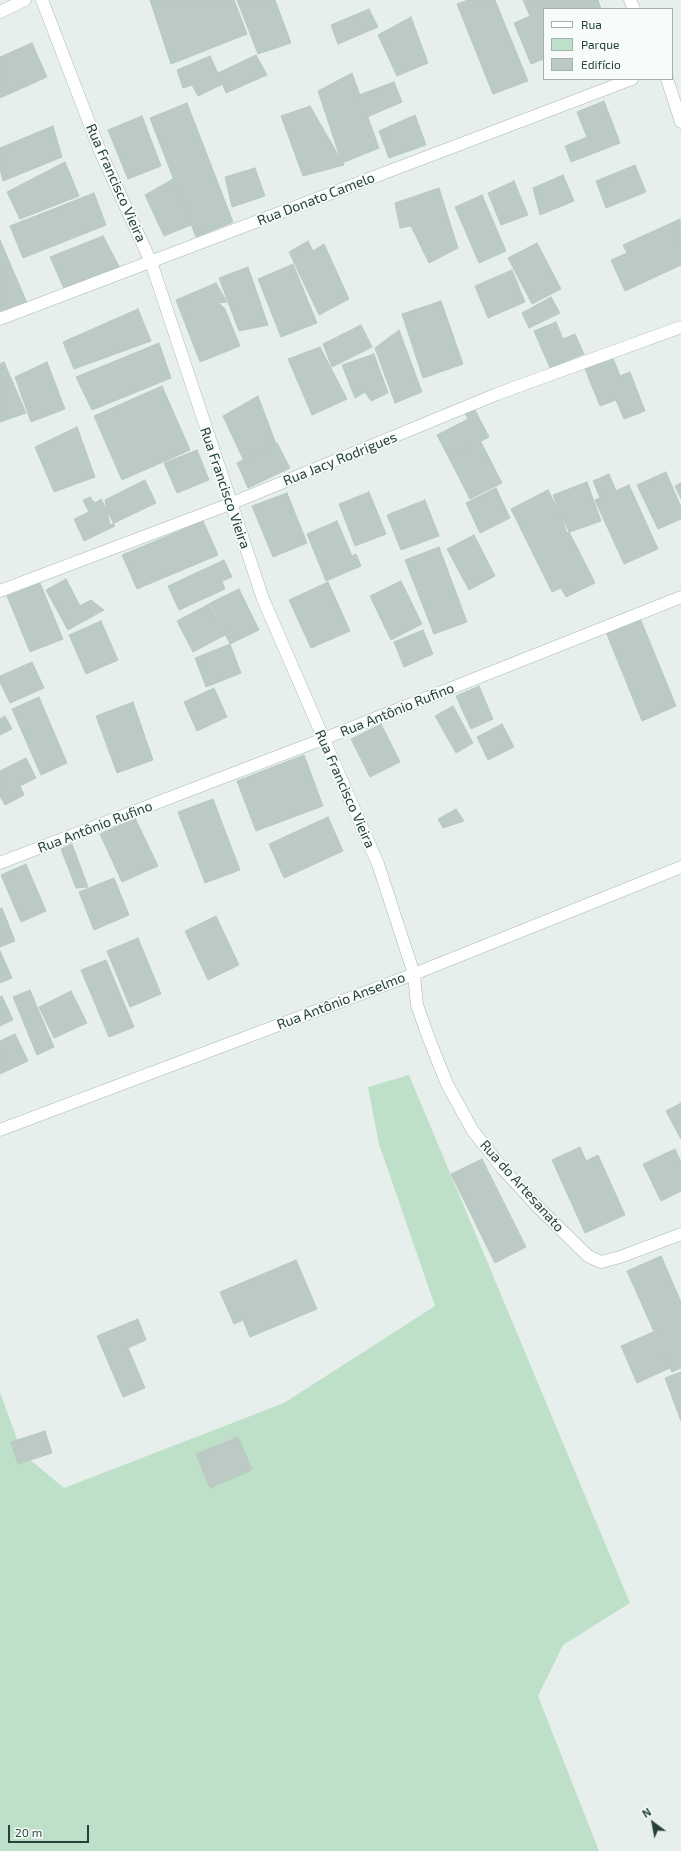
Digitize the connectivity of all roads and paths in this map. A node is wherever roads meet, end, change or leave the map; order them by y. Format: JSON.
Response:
{"nodes":[{"id":1,"x":26,"y":0,"type":"edge"},
{"id":2,"x":42,"y":0,"type":"edge"},
{"id":3,"x":0,"y":12,"type":"edge"},
{"id":4,"x":629,"y":80,"type":"edge"},
{"id":5,"x":667,"y":80,"type":"edge"},
{"id":6,"x":681,"y":122,"type":"edge"},
{"id":7,"x":151,"y":262,"type":"junction"},
{"id":8,"x":0,"y":319,"type":"edge"},
{"id":9,"x":681,"y":327,"type":"edge"},
{"id":10,"x":230,"y":504,"type":"junction"},
{"id":11,"x":0,"y":591,"type":"edge"},
{"id":12,"x":681,"y":597,"type":"edge"},
{"id":13,"x":323,"y":739,"type":"junction"},
{"id":14,"x":0,"y":863,"type":"edge"},
{"id":15,"x":681,"y":867,"type":"edge"},
{"id":16,"x":414,"y":974,"type":"junction"},
{"id":17,"x":0,"y":1130,"type":"edge"},
{"id":18,"x":681,"y":1234,"type":"edge"}],
"edges":[{"from":1,"to":3,"type":"street"},
{"from":2,"to":7,"type":"street","name":"Rua Francisco Vieira"},
{"from":4,"to":7,"type":"street","name":"Rua Donato Camelo"},
{"from":5,"to":6,"type":"street"},
{"from":7,"to":8,"type":"street","name":"Rua Donato Camelo"},
{"from":7,"to":10,"type":"street","name":"Rua Francisco Vieira"},
{"from":9,"to":10,"type":"street","name":"Rua Jacy Rodrigues"},
{"from":10,"to":11,"type":"street","name":"Rua Jacy Rodrigues"},
{"from":10,"to":13,"type":"street","name":"Rua Francisco Vieira"},
{"from":12,"to":13,"type":"street","name":"Rua Antônio Rufino"},
{"from":13,"to":14,"type":"street","name":"Rua Antônio Rufino"},
{"from":13,"to":16,"type":"street","name":"Rua Francisco Vieira"},
{"from":15,"to":16,"type":"street","name":"Rua Antônio Anselmo"},
{"from":16,"to":17,"type":"street","name":"Rua Antônio Anselmo"},
{"from":16,"to":18,"type":"street","name":"Rua do Artesanato"}]}
